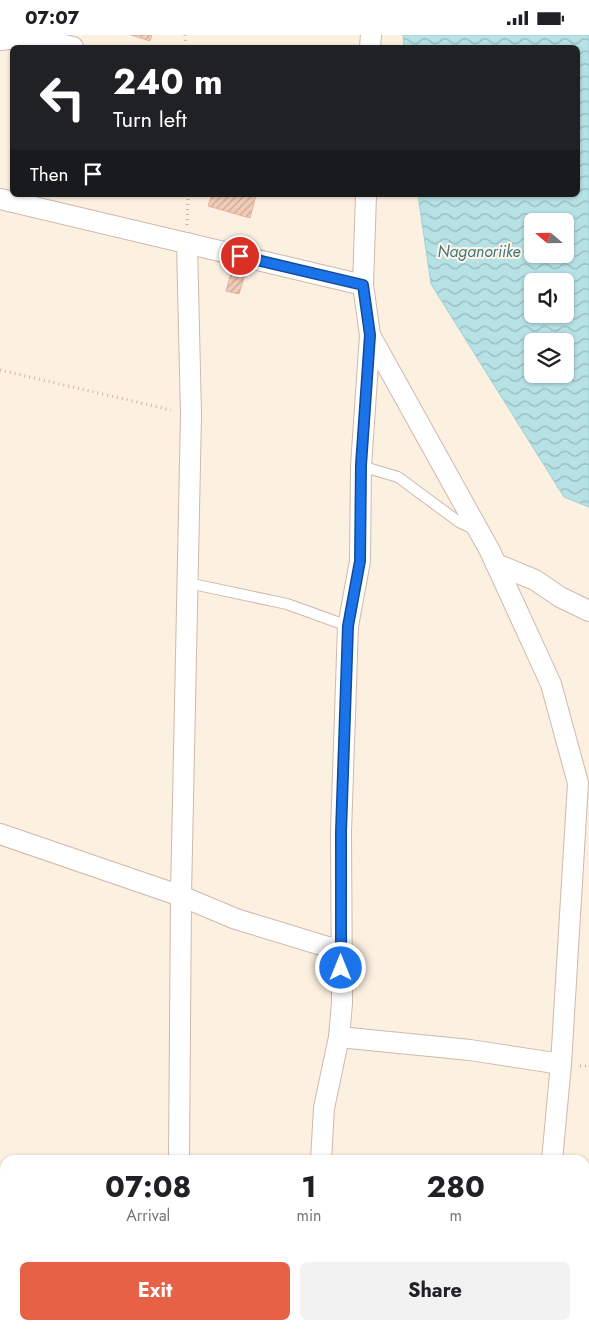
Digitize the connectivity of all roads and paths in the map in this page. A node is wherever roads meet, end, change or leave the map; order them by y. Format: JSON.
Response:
{"nodes":[{"id":1,"x":0,"y":40,"type":"edge"},
{"id":2,"x":65,"y":45,"type":"edge"},
{"id":3,"x":188,"y":197,"type":"edge"},
{"id":4,"x":366,"y":197,"type":"edge"},
{"id":5,"x":0,"y":199,"type":"edge"},
{"id":6,"x":187,"y":243,"type":"junction"},
{"id":7,"x":363,"y":285,"type":"junction"},
{"id":8,"x":370,"y":335,"type":"junction"},
{"id":9,"x":0,"y":370,"type":"edge"},
{"id":10,"x":191,"y":415,"type":"junction"},
{"id":11,"x":361,"y":465,"type":"junction"},
{"id":12,"x":479,"y":532,"type":"junction"},
{"id":13,"x":496,"y":565,"type":"junction"},
{"id":14,"x":188,"y":583,"type":"junction"},
{"id":15,"x":589,"y":611,"type":"edge"},
{"id":16,"x":348,"y":626,"type":"junction"},
{"id":17,"x":0,"y":834,"type":"edge"},
{"id":18,"x":181,"y":896,"type":"junction"},
{"id":19,"x":341,"y":951,"type":"junction"},
{"id":20,"x":339,"y":1037,"type":"junction"},
{"id":21,"x":561,"y":1064,"type":"junction"},
{"id":22,"x":179,"y":1155,"type":"edge"},
{"id":23,"x":321,"y":1155,"type":"edge"},
{"id":24,"x":552,"y":1155,"type":"edge"}],
"edges":[{"from":1,"to":2,"type":"street"},
{"from":3,"to":6,"type":"path"},
{"from":4,"to":7,"type":"street"},
{"from":5,"to":6,"type":"street"},
{"from":6,"to":7,"type":"street"},
{"from":6,"to":10,"type":"street"},
{"from":7,"to":8,"type":"street"},
{"from":8,"to":11,"type":"street"},
{"from":8,"to":12,"type":"street"},
{"from":9,"to":10,"type":"path"},
{"from":10,"to":14,"type":"street"},
{"from":11,"to":12,"type":"lane"},
{"from":11,"to":16,"type":"street"},
{"from":12,"to":13,"type":"street"},
{"from":13,"to":15,"type":"street"},
{"from":13,"to":21,"type":"street"},
{"from":14,"to":16,"type":"lane"},
{"from":14,"to":18,"type":"street"},
{"from":16,"to":19,"type":"street"},
{"from":17,"to":18,"type":"street"},
{"from":18,"to":19,"type":"street"},
{"from":18,"to":22,"type":"street"},
{"from":19,"to":20,"type":"street"},
{"from":20,"to":21,"type":"street"},
{"from":20,"to":23,"type":"street"},
{"from":21,"to":24,"type":"street"}]}
